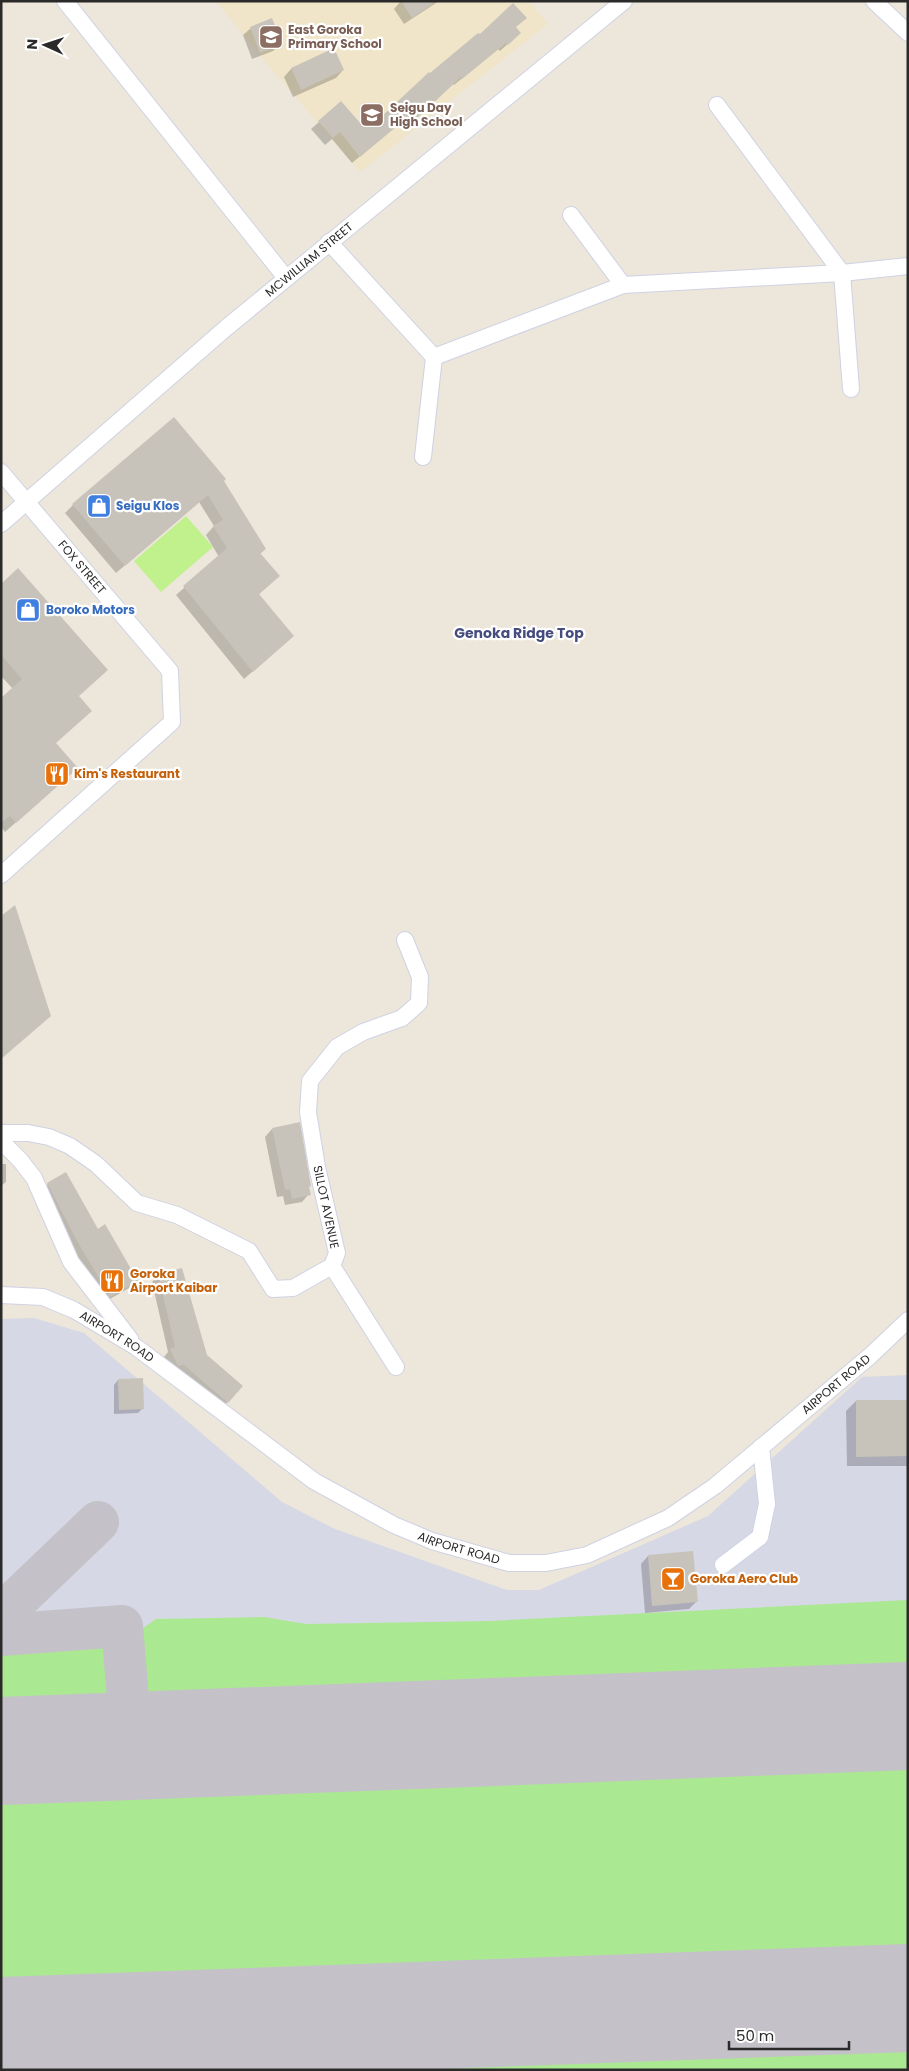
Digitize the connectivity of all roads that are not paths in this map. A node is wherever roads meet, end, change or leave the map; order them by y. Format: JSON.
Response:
{"nodes":[{"id":1,"x":65,"y":1,"type":"edge"},
{"id":2,"x":624,"y":1,"type":"edge"},
{"id":3,"x":874,"y":1,"type":"edge"},
{"id":4,"x":908,"y":33,"type":"edge"},
{"id":5,"x":717,"y":105,"type":"dead end"},
{"id":6,"x":572,"y":215,"type":"dead end"},
{"id":7,"x":329,"y":242,"type":"junction"},
{"id":8,"x":908,"y":266,"type":"edge"},
{"id":9,"x":842,"y":273,"type":"junction"},
{"id":10,"x":286,"y":278,"type":"junction"},
{"id":11,"x":623,"y":286,"type":"junction"},
{"id":12,"x":434,"y":357,"type":"junction"},
{"id":13,"x":851,"y":389,"type":"dead end"},
{"id":14,"x":423,"y":457,"type":"dead end"},
{"id":15,"x":1,"y":472,"type":"edge"},
{"id":16,"x":26,"y":503,"type":"junction"},
{"id":17,"x":1,"y":524,"type":"edge"},
{"id":18,"x":1,"y":875,"type":"edge"},
{"id":19,"x":405,"y":940,"type":"dead end"},
{"id":20,"x":1,"y":1133,"type":"edge"},
{"id":21,"x":1,"y":1141,"type":"edge"},
{"id":22,"x":332,"y":1266,"type":"junction"},
{"id":23,"x":1,"y":1295,"type":"edge"},
{"id":24,"x":908,"y":1320,"type":"edge"},
{"id":25,"x":136,"y":1347,"type":"junction"},
{"id":26,"x":396,"y":1367,"type":"dead end"},
{"id":27,"x":761,"y":1447,"type":"junction"},
{"id":28,"x":723,"y":1565,"type":"dead end"}],
"edges":[{"from":1,"to":10,"type":"street"},
{"from":2,"to":7,"type":"street","name":"MCWILLIAM STREET"},
{"from":3,"to":4,"type":"street"},
{"from":5,"to":9,"type":"street"},
{"from":6,"to":11,"type":"street"},
{"from":7,"to":10,"type":"street","name":"MCWILLIAM STREET"},
{"from":7,"to":12,"type":"street"},
{"from":8,"to":9,"type":"street"},
{"from":9,"to":11,"type":"street"},
{"from":9,"to":13,"type":"street"},
{"from":10,"to":16,"type":"street","name":"MCWILLIAM STREET"},
{"from":11,"to":12,"type":"street"},
{"from":12,"to":14,"type":"street"},
{"from":15,"to":16,"type":"street"},
{"from":16,"to":17,"type":"street","name":"MCWILLIAM STREET"},
{"from":16,"to":18,"type":"street","name":"FOX STREET"},
{"from":19,"to":22,"type":"street","name":"SILLOT AVENUE"},
{"from":20,"to":22,"type":"street","name":"SILLOT AVENUE"},
{"from":21,"to":25,"type":"street"},
{"from":22,"to":26,"type":"street"},
{"from":23,"to":25,"type":"street","name":"AIRPORT ROAD"},
{"from":24,"to":27,"type":"street","name":"AIRPORT ROAD"},
{"from":25,"to":27,"type":"street","name":"AIRPORT ROAD"},
{"from":27,"to":28,"type":"street"}]}
